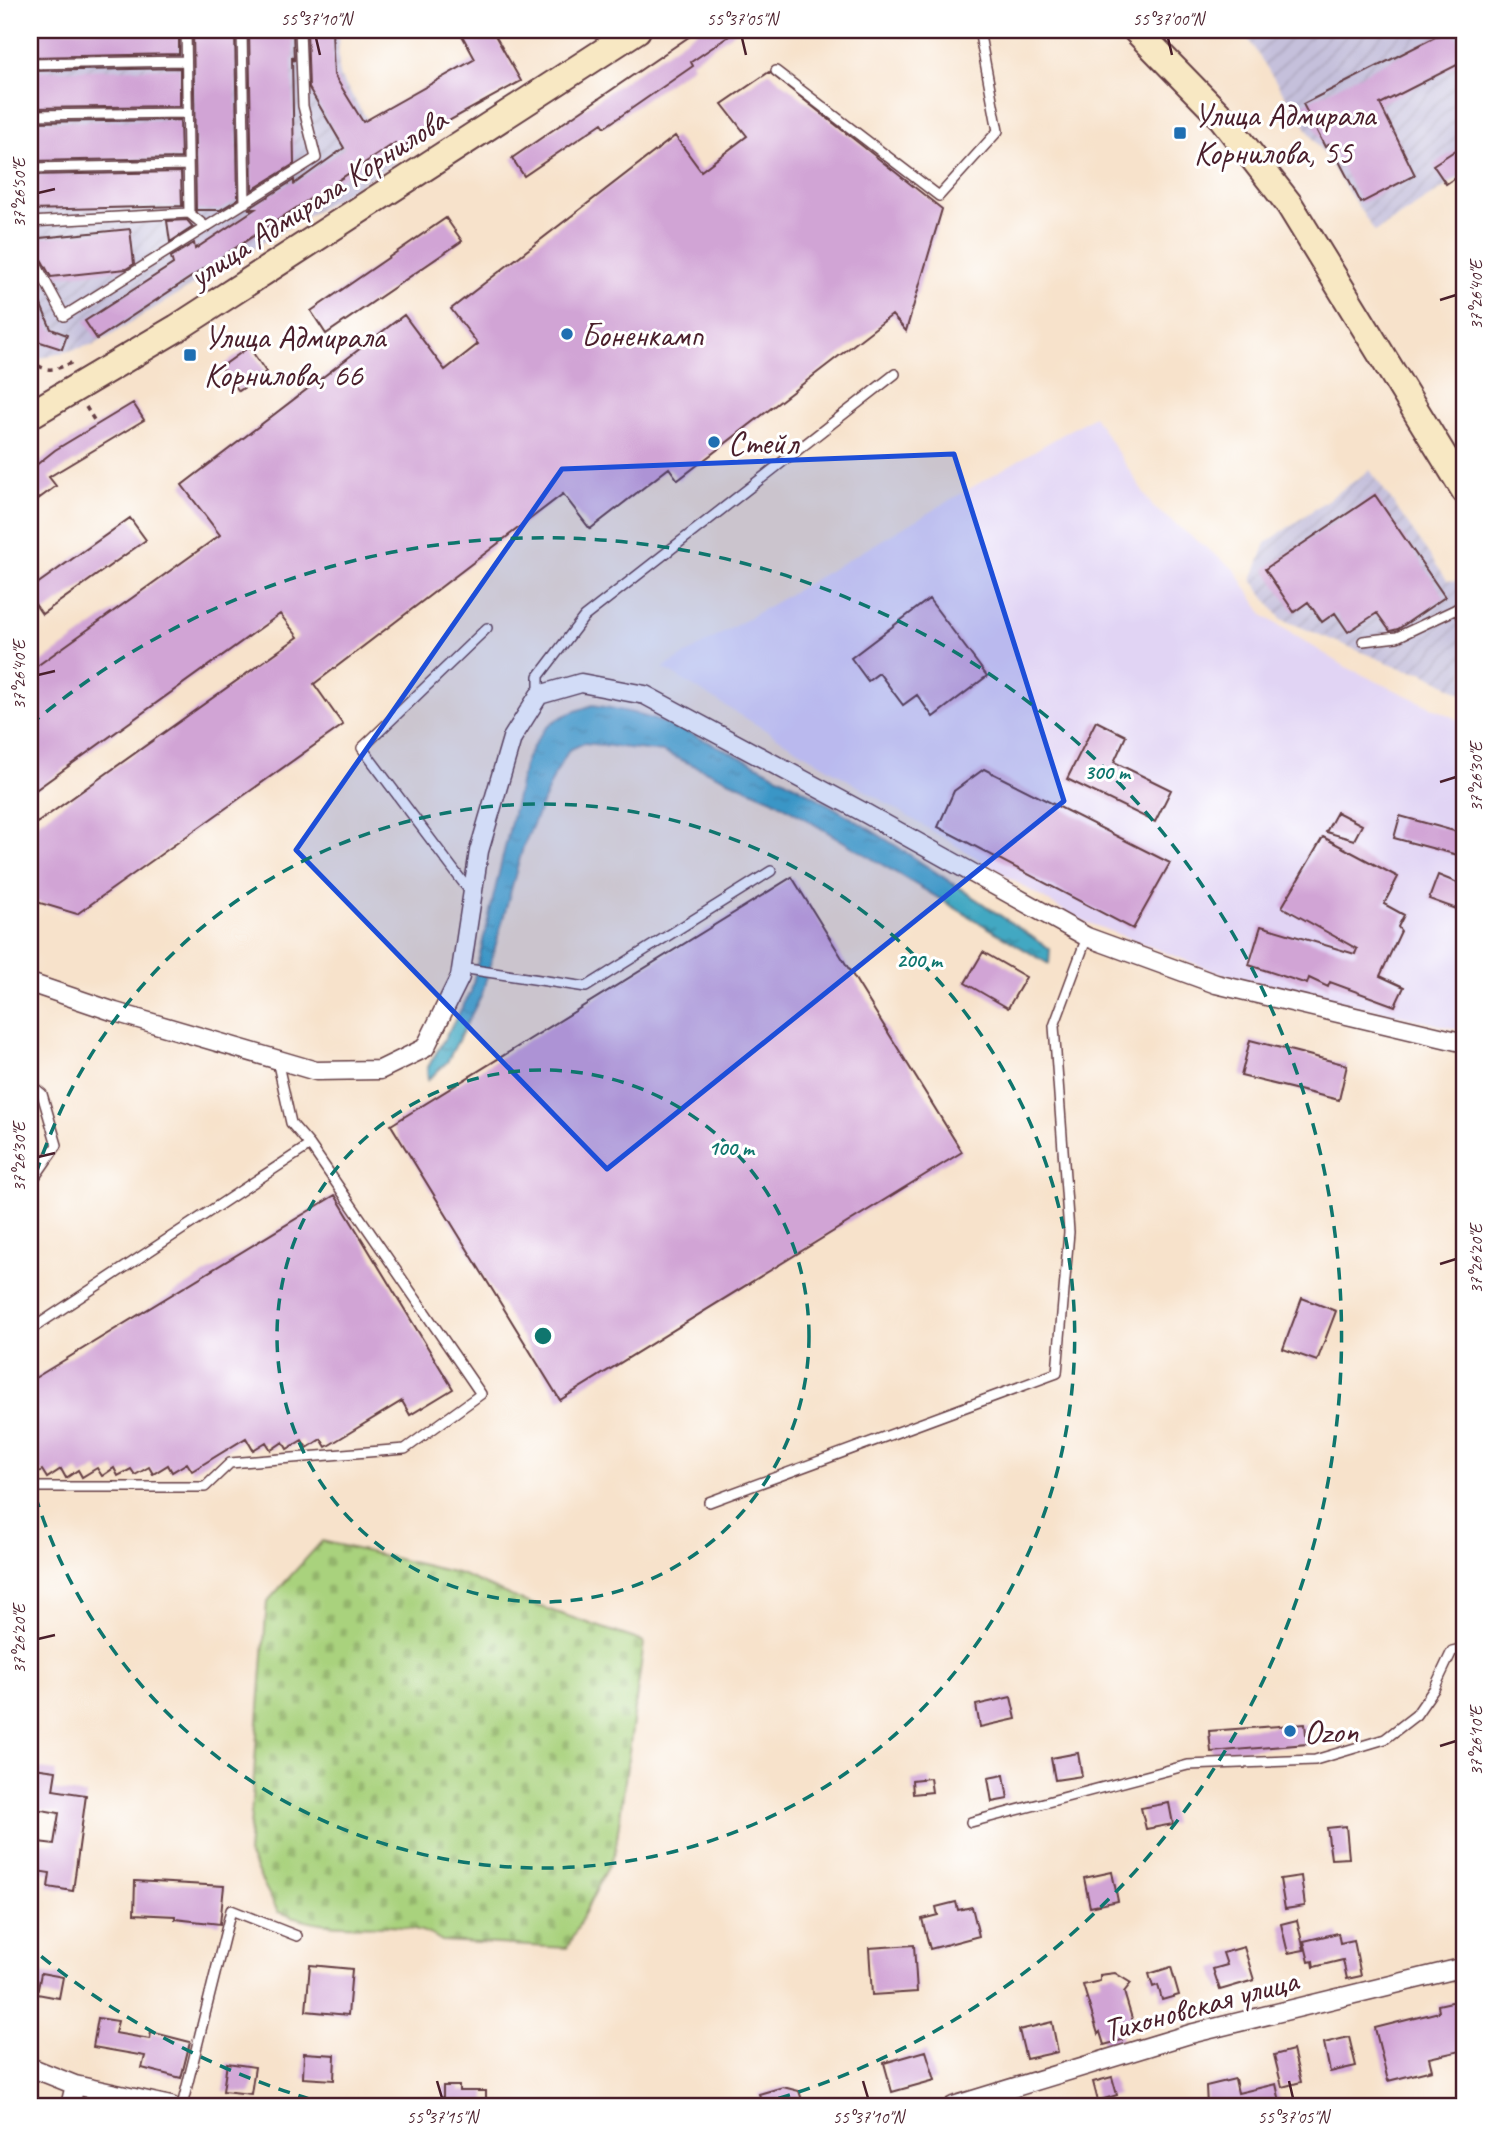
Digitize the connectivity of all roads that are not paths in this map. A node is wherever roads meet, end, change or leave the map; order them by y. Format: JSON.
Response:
{"nodes":[{"id":1,"x":186,"y":30,"type":"edge"},
{"id":2,"x":242,"y":30,"type":"edge"},
{"id":3,"x":300,"y":30,"type":"edge"},
{"id":4,"x":637,"y":30,"type":"edge"},
{"id":5,"x":979,"y":30,"type":"edge"},
{"id":6,"x":1136,"y":30,"type":"edge"},
{"id":7,"x":183,"y":61,"type":"dead end"},
{"id":8,"x":30,"y":64,"type":"edge"},
{"id":9,"x":776,"y":71,"type":"dead end"},
{"id":10,"x":187,"y":113,"type":"junction"},
{"id":11,"x":30,"y":115,"type":"edge"},
{"id":12,"x":188,"y":165,"type":"junction"},
{"id":13,"x":30,"y":168,"type":"edge"},
{"id":14,"x":245,"y":203,"type":"junction"},
{"id":15,"x":188,"y":213,"type":"junction"},
{"id":16,"x":30,"y":222,"type":"edge"},
{"id":17,"x":206,"y":227,"type":"junction"},
{"id":18,"x":30,"y":253,"type":"edge"},
{"id":19,"x":895,"y":374,"type":"dead end"},
{"id":20,"x":30,"y":415,"type":"edge"},
{"id":21,"x":1465,"y":491,"type":"edge"},
{"id":22,"x":1461,"y":607,"type":"edge"},
{"id":23,"x":1465,"y":620,"type":"edge"},
{"id":24,"x":486,"y":628,"type":"dead end"},
{"id":25,"x":1363,"y":641,"type":"dead end"},
{"id":26,"x":539,"y":695,"type":"junction"},
{"id":27,"x":771,"y":871,"type":"dead end"},
{"id":28,"x":474,"y":897,"type":"junction"},
{"id":29,"x":1087,"y":937,"type":"junction"},
{"id":30,"x":461,"y":968,"type":"junction"},
{"id":31,"x":30,"y":982,"type":"edge"},
{"id":32,"x":1465,"y":1043,"type":"edge"},
{"id":33,"x":277,"y":1060,"type":"junction"},
{"id":34,"x":30,"y":1084,"type":"edge"},
{"id":35,"x":310,"y":1145,"type":"junction"},
{"id":36,"x":30,"y":1184,"type":"edge"},
{"id":37,"x":30,"y":1331,"type":"edge"},
{"id":38,"x":30,"y":1487,"type":"edge"},
{"id":39,"x":709,"y":1502,"type":"dead end"},
{"id":40,"x":1465,"y":1648,"type":"edge"},
{"id":41,"x":971,"y":1822,"type":"dead end"},
{"id":42,"x":297,"y":1936,"type":"dead end"},
{"id":43,"x":1465,"y":1967,"type":"edge"},
{"id":44,"x":30,"y":2067,"type":"edge"},
{"id":45,"x":75,"y":2085,"type":"junction"},
{"id":46,"x":70,"y":2106,"type":"edge"},
{"id":47,"x":171,"y":2106,"type":"edge"},
{"id":48,"x":182,"y":2106,"type":"edge"},
{"id":49,"x":953,"y":2106,"type":"edge"}],
"edges":[{"from":1,"to":10,"type":"lane"},
{"from":2,"to":14,"type":"lane"},
{"from":3,"to":14,"type":"lane"},
{"from":4,"to":20,"type":"main road","name":"улица Адмирала Корнилова"},
{"from":5,"to":9,"type":"lane"},
{"from":6,"to":21,"type":"main road"},
{"from":7,"to":8,"type":"lane"},
{"from":10,"to":11,"type":"lane"},
{"from":10,"to":12,"type":"lane"},
{"from":12,"to":13,"type":"lane"},
{"from":12,"to":15,"type":"lane"},
{"from":14,"to":17,"type":"lane"},
{"from":15,"to":16,"type":"lane"},
{"from":15,"to":17,"type":"lane"},
{"from":17,"to":18,"type":"lane"},
{"from":19,"to":26,"type":"lane"},
{"from":22,"to":23,"type":"lane"},
{"from":22,"to":25,"type":"lane"},
{"from":24,"to":28,"type":"lane"},
{"from":26,"to":28,"type":"street"},
{"from":26,"to":29,"type":"street"},
{"from":27,"to":30,"type":"lane"},
{"from":28,"to":30,"type":"street"},
{"from":29,"to":32,"type":"street"},
{"from":29,"to":39,"type":"lane"},
{"from":30,"to":33,"type":"street"},
{"from":31,"to":33,"type":"street"},
{"from":33,"to":35,"type":"lane"},
{"from":34,"to":36,"type":"lane"},
{"from":35,"to":37,"type":"lane"},
{"from":35,"to":38,"type":"lane"},
{"from":40,"to":41,"type":"lane"},
{"from":42,"to":48,"type":"lane"},
{"from":43,"to":49,"type":"street","name":"Тихоновская улица"},
{"from":44,"to":45,"type":"street"},
{"from":45,"to":46,"type":"street"},
{"from":45,"to":47,"type":"street"}]}
